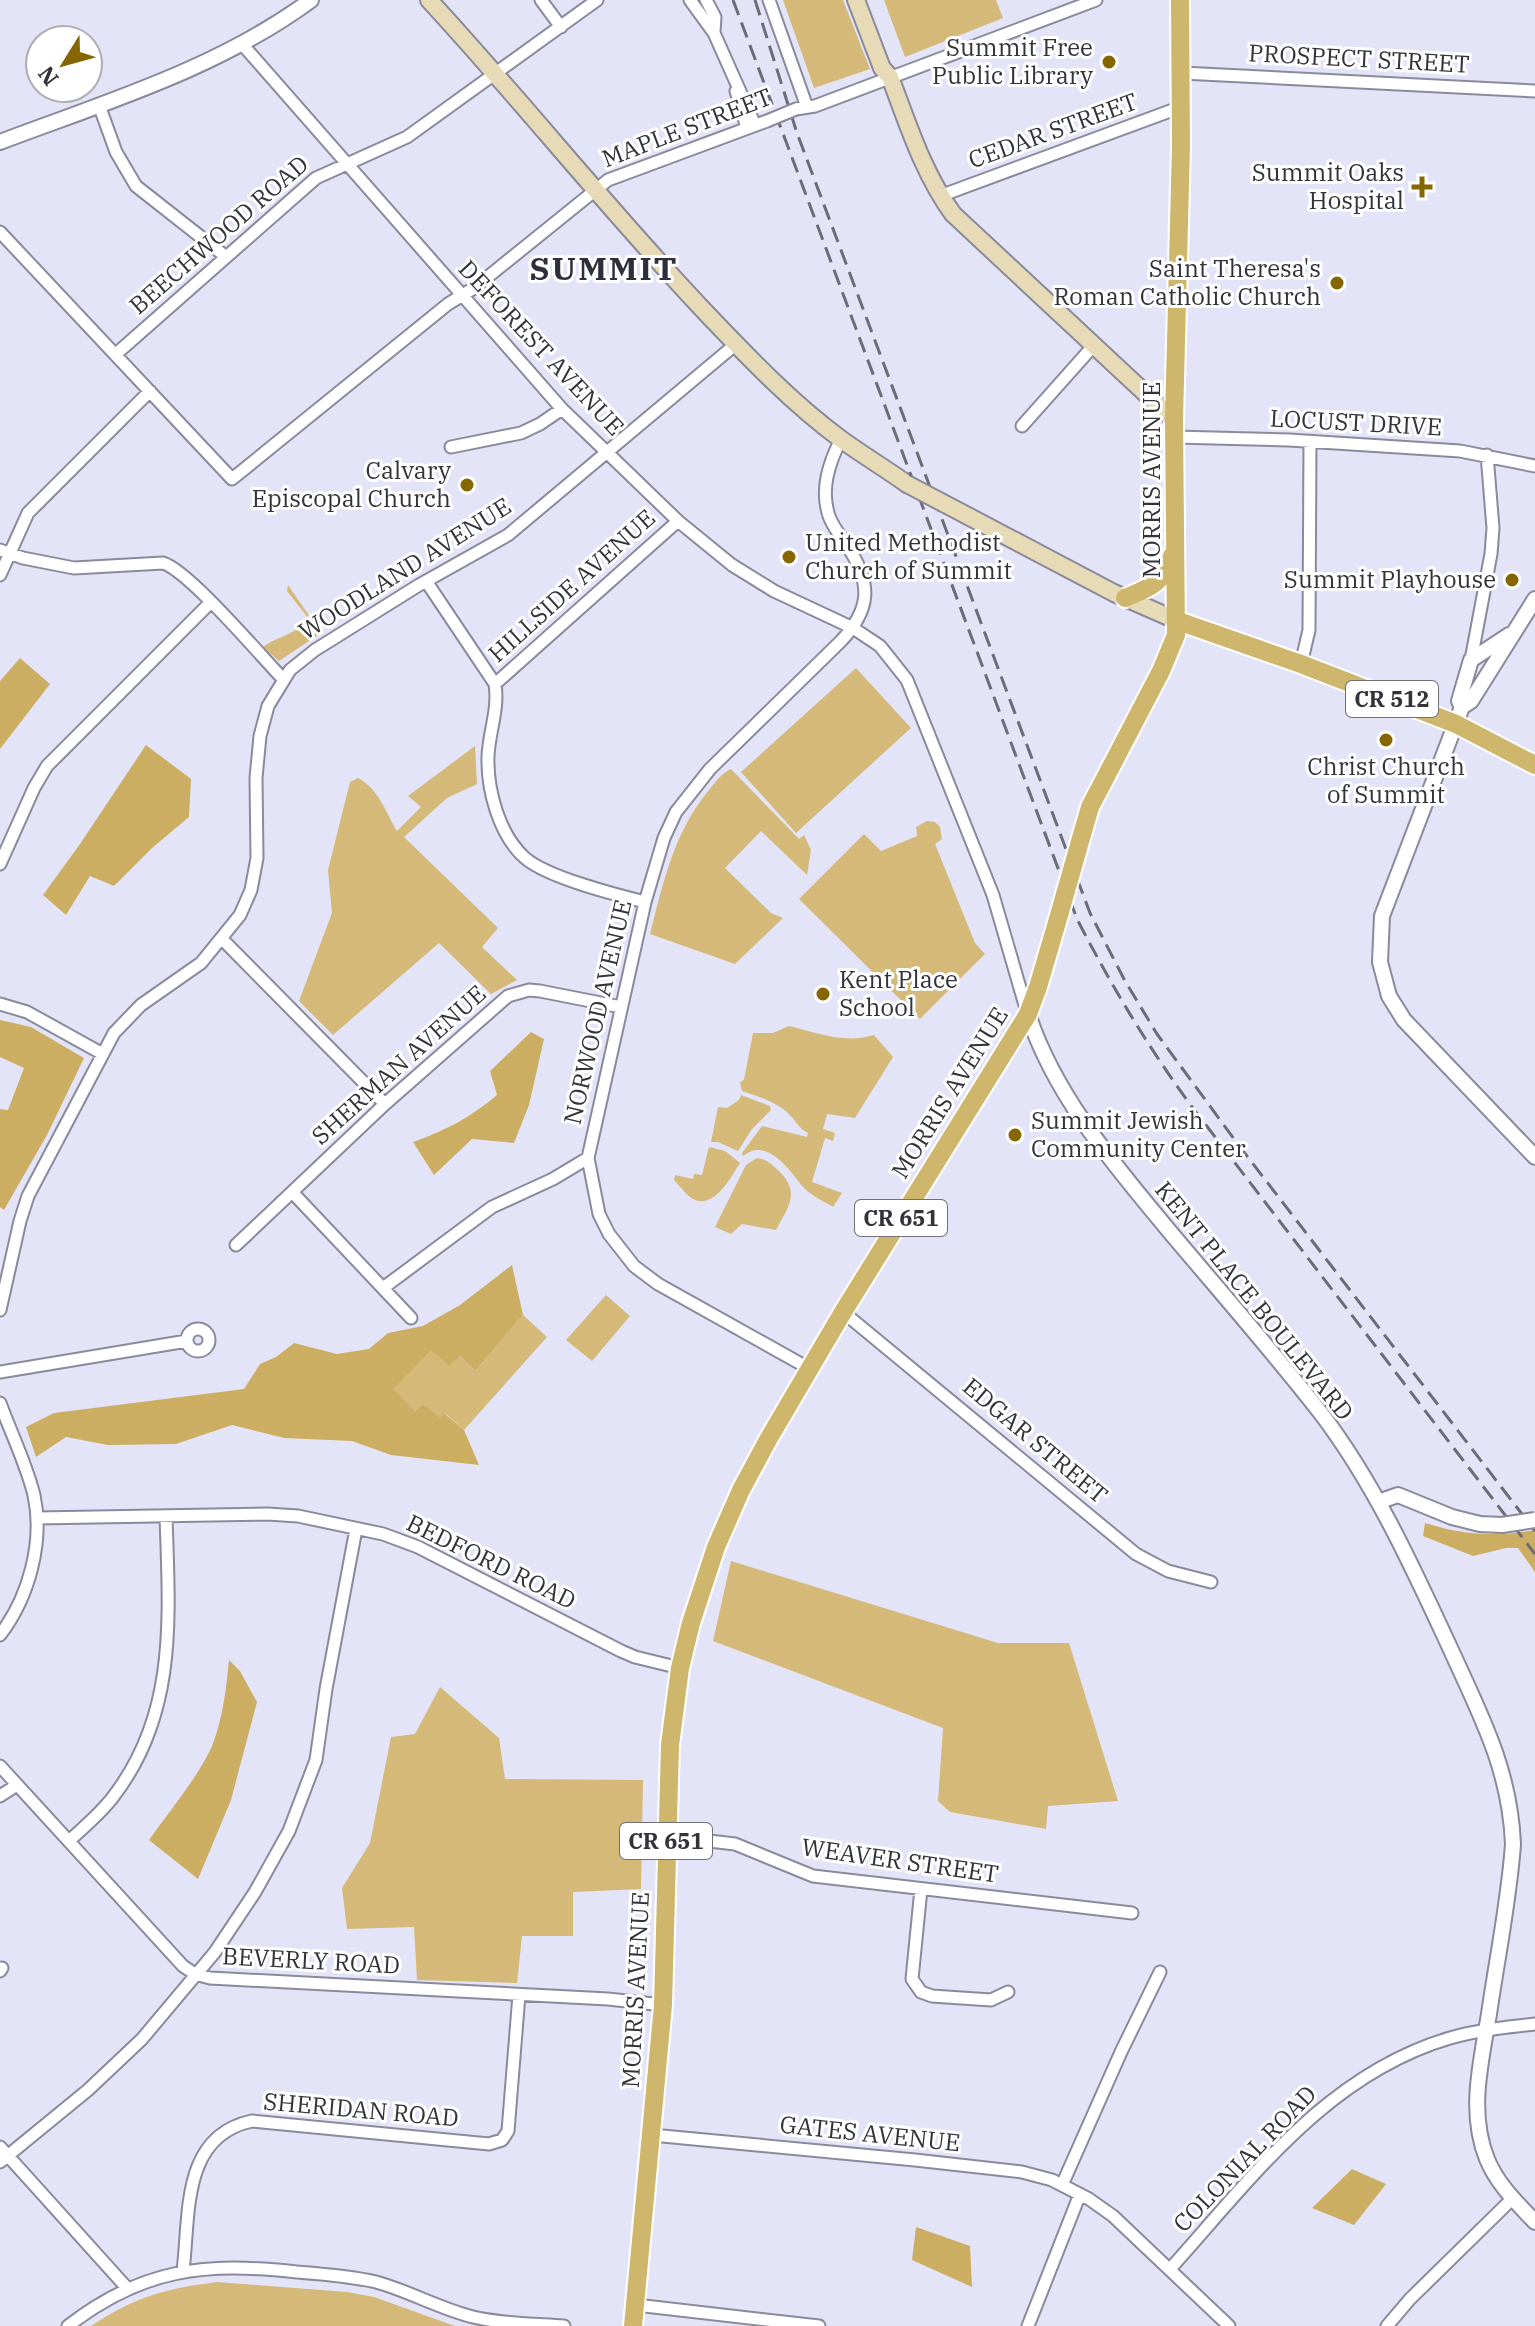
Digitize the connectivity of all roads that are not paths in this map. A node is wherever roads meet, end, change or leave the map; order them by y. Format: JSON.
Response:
{"nodes":[{"id":1,"x":311,"y":0,"type":"edge"},
{"id":2,"x":429,"y":0,"type":"edge"},
{"id":3,"x":541,"y":0,"type":"edge"},
{"id":4,"x":597,"y":0,"type":"edge"},
{"id":5,"x":690,"y":0,"type":"edge"},
{"id":6,"x":706,"y":0,"type":"edge"},
{"id":7,"x":769,"y":0,"type":"edge"},
{"id":8,"x":856,"y":0,"type":"edge"},
{"id":9,"x":868,"y":0,"type":"edge"},
{"id":10,"x":1096,"y":0,"type":"edge"},
{"id":11,"x":1180,"y":0,"type":"edge"},
{"id":12,"x":561,"y":27,"type":"junction"},
{"id":13,"x":714,"y":33,"type":"junction"},
{"id":14,"x":242,"y":44,"type":"junction"},
{"id":15,"x":496,"y":73,"type":"junction"},
{"id":16,"x":1182,"y":73,"type":"junction"},
{"id":17,"x":890,"y":77,"type":"junction"},
{"id":18,"x":1535,"y":91,"type":"edge"},
{"id":19,"x":99,"y":105,"type":"junction"},
{"id":20,"x":1181,"y":107,"type":"junction"},
{"id":21,"x":802,"y":108,"type":"junction"},
{"id":22,"x":756,"y":125,"type":"junction"},
{"id":23,"x":0,"y":142,"type":"edge"},
{"id":24,"x":347,"y":162,"type":"junction"},
{"id":25,"x":595,"y":189,"type":"junction"},
{"id":26,"x":940,"y":196,"type":"junction"},
{"id":27,"x":0,"y":232,"type":"edge"},
{"id":28,"x":225,"y":256,"type":"junction"},
{"id":29,"x":461,"y":297,"type":"junction"},
{"id":30,"x":736,"y":344,"type":"junction"},
{"id":31,"x":1095,"y":344,"type":"junction"},
{"id":32,"x":116,"y":354,"type":"junction"},
{"id":33,"x":150,"y":391,"type":"junction"},
{"id":34,"x":562,"y":409,"type":"junction"},
{"id":35,"x":1022,"y":426,"type":"dead end"},
{"id":36,"x":1174,"y":428,"type":"junction"},
{"id":37,"x":841,"y":439,"type":"junction"},
{"id":38,"x":1310,"y":442,"type":"junction"},
{"id":39,"x":451,"y":447,"type":"dead end"},
{"id":40,"x":608,"y":454,"type":"junction"},
{"id":41,"x":1487,"y":455,"type":"junction"},
{"id":42,"x":1535,"y":466,"type":"edge"},
{"id":43,"x":678,"y":521,"type":"junction"},
{"id":44,"x":1175,"y":546,"type":"junction"},
{"id":45,"x":5,"y":552,"type":"edge"},
{"id":46,"x":0,"y":575,"type":"edge"},
{"id":47,"x":426,"y":581,"type":"junction"},
{"id":48,"x":1125,"y":598,"type":"junction"},
{"id":49,"x":1535,"y":599,"type":"edge"},
{"id":50,"x":210,"y":603,"type":"junction"},
{"id":51,"x":1178,"y":621,"type":"junction"},
{"id":52,"x":1519,"y":625,"type":"junction"},
{"id":53,"x":853,"y":628,"type":"junction"},
{"id":54,"x":1471,"y":660,"type":"junction"},
{"id":55,"x":1301,"y":664,"type":"junction"},
{"id":56,"x":283,"y":679,"type":"junction"},
{"id":57,"x":495,"y":684,"type":"junction"},
{"id":58,"x":1459,"y":716,"type":"junction"},
{"id":59,"x":1535,"y":765,"type":"edge"},
{"id":60,"x":0,"y":864,"type":"edge"},
{"id":61,"x":645,"y":902,"type":"junction"},
{"id":62,"x":222,"y":939,"type":"junction"},
{"id":63,"x":0,"y":1004,"type":"edge"},
{"id":64,"x":621,"y":1007,"type":"junction"},
{"id":65,"x":1028,"y":1014,"type":"junction"},
{"id":66,"x":101,"y":1053,"type":"junction"},
{"id":67,"x":385,"y":1104,"type":"junction"},
{"id":68,"x":1535,"y":1157,"type":"edge"},
{"id":69,"x":588,"y":1158,"type":"junction"},
{"id":70,"x":293,"y":1193,"type":"junction"},
{"id":71,"x":236,"y":1245,"type":"dead end"},
{"id":72,"x":383,"y":1288,"type":"junction"},
{"id":73,"x":0,"y":1310,"type":"edge"},
{"id":74,"x":843,"y":1312,"type":"junction"},
{"id":75,"x":411,"y":1318,"type":"dead end"},
{"id":76,"x":187,"y":1341,"type":"dead end"},
{"id":77,"x":810,"y":1369,"type":"junction"},
{"id":78,"x":0,"y":1372,"type":"edge"},
{"id":79,"x":0,"y":1403,"type":"edge"},
{"id":80,"x":3,"y":1420,"type":"edge"},
{"id":81,"x":1378,"y":1502,"type":"junction"},
{"id":82,"x":166,"y":1516,"type":"junction"},
{"id":83,"x":37,"y":1518,"type":"junction"},
{"id":84,"x":1535,"y":1520,"type":"edge"},
{"id":85,"x":356,"y":1529,"type":"junction"},
{"id":86,"x":1211,"y":1582,"type":"dead end"},
{"id":87,"x":0,"y":1635,"type":"edge"},
{"id":88,"x":680,"y":1668,"type":"junction"},
{"id":89,"x":0,"y":1766,"type":"edge"},
{"id":90,"x":17,"y":1785,"type":"junction"},
{"id":91,"x":0,"y":1796,"type":"edge"},
{"id":92,"x":666,"y":1836,"type":"junction"},
{"id":93,"x":70,"y":1840,"type":"junction"},
{"id":94,"x":921,"y":1889,"type":"junction"},
{"id":95,"x":1132,"y":1913,"type":"dead end"},
{"id":96,"x":1160,"y":1972,"type":"dead end"},
{"id":97,"x":195,"y":1974,"type":"junction"},
{"id":98,"x":1008,"y":1992,"type":"dead end"},
{"id":99,"x":519,"y":1995,"type":"junction"},
{"id":100,"x":663,"y":2005,"type":"junction"},
{"id":101,"x":1535,"y":2024,"type":"edge"},
{"id":102,"x":1486,"y":2031,"type":"junction"},
{"id":103,"x":652,"y":2135,"type":"junction"},
{"id":104,"x":3,"y":2155,"type":"edge"},
{"id":105,"x":1062,"y":2185,"type":"junction"},
{"id":106,"x":1080,"y":2194,"type":"junction"},
{"id":107,"x":1512,"y":2199,"type":"junction"},
{"id":108,"x":1535,"y":2222,"type":"edge"},
{"id":109,"x":1170,"y":2269,"type":"junction"},
{"id":110,"x":183,"y":2271,"type":"junction"},
{"id":111,"x":127,"y":2288,"type":"junction"},
{"id":112,"x":636,"y":2305,"type":"junction"},
{"id":113,"x":68,"y":2326,"type":"edge"},
{"id":114,"x":564,"y":2326,"type":"edge"},
{"id":115,"x":633,"y":2326,"type":"edge"},
{"id":116,"x":819,"y":2326,"type":"edge"},
{"id":117,"x":1028,"y":2326,"type":"edge"},
{"id":118,"x":1229,"y":2326,"type":"edge"},
{"id":119,"x":1387,"y":2326,"type":"edge"}],
"edges":[{"from":1,"to":14,"type":"street"},
{"from":2,"to":15,"type":"main road"},
{"from":3,"to":12,"type":"street"},
{"from":4,"to":12,"type":"street","name":"BEECHWOOD ROAD"},
{"from":5,"to":13,"type":"street"},
{"from":6,"to":13,"type":"street"},
{"from":7,"to":21,"type":"street"},
{"from":8,"to":17,"type":"main road"},
{"from":9,"to":17,"type":"main road"},
{"from":10,"to":17,"type":"street","name":"MAPLE STREET"},
{"from":11,"to":16,"type":"main road","name":"MORRIS AVENUE"},
{"from":12,"to":15,"type":"street","name":"BEECHWOOD ROAD"},
{"from":13,"to":22,"type":"street"},
{"from":14,"to":19,"type":"street"},
{"from":14,"to":24,"type":"street","name":"DEFOREST AVENUE"},
{"from":15,"to":24,"type":"street","name":"BEECHWOOD ROAD"},
{"from":15,"to":25,"type":"main road"},
{"from":16,"to":18,"type":"street","name":"PROSPECT STREET"},
{"from":16,"to":20,"type":"main road","name":"MORRIS AVENUE"},
{"from":17,"to":21,"type":"street","name":"MAPLE STREET"},
{"from":17,"to":26,"type":"main road"},
{"from":19,"to":23,"type":"street"},
{"from":19,"to":28,"type":"street"},
{"from":20,"to":26,"type":"street","name":"CEDAR STREET"},
{"from":20,"to":36,"type":"main road","name":"MORRIS AVENUE"},
{"from":21,"to":22,"type":"street","name":"MAPLE STREET","bridge":true},
{"from":22,"to":25,"type":"street","name":"MAPLE STREET"},
{"from":24,"to":28,"type":"street","name":"BEECHWOOD ROAD"},
{"from":24,"to":29,"type":"street","name":"DEFOREST AVENUE"},
{"from":25,"to":29,"type":"street","name":"MAPLE STREET"},
{"from":25,"to":30,"type":"main road"},
{"from":26,"to":31,"type":"main road"},
{"from":27,"to":32,"type":"street"},
{"from":28,"to":32,"type":"street","name":"BEECHWOOD ROAD"},
{"from":29,"to":33,"type":"street","name":"MAPLE STREET"},
{"from":29,"to":34,"type":"street","name":"DEFOREST AVENUE"},
{"from":30,"to":37,"type":"main road"},
{"from":30,"to":40,"type":"street","name":"WOODLAND AVENUE"},
{"from":31,"to":35,"type":"street"},
{"from":31,"to":36,"type":"main road"},
{"from":32,"to":33,"type":"street"},
{"from":33,"to":45,"type":"street"},
{"from":34,"to":39,"type":"street"},
{"from":34,"to":40,"type":"street","name":"DEFOREST AVENUE"},
{"from":36,"to":38,"type":"street","name":"LOCUST DRIVE"},
{"from":36,"to":44,"type":"main road","name":"MORRIS AVENUE"},
{"from":37,"to":48,"type":"main road","bridge":true},
{"from":37,"to":53,"type":"street"},
{"from":38,"to":41,"type":"street","name":"LOCUST DRIVE"},
{"from":38,"to":55,"type":"street"},
{"from":40,"to":43,"type":"street","name":"DEFOREST AVENUE"},
{"from":40,"to":47,"type":"street","name":"WOODLAND AVENUE"},
{"from":41,"to":42,"type":"street","name":"LOCUST DRIVE"},
{"from":41,"to":54,"type":"street"},
{"from":43,"to":53,"type":"street","name":"DEFOREST AVENUE"},
{"from":43,"to":57,"type":"street","name":"HILLSIDE AVENUE"},
{"from":44,"to":48,"type":"main road"},
{"from":44,"to":51,"type":"main road","name":"MORRIS AVENUE"},
{"from":45,"to":46,"type":"street"},
{"from":45,"to":50,"type":"street"},
{"from":47,"to":56,"type":"street","name":"WOODLAND AVENUE"},
{"from":47,"to":57,"type":"street"},
{"from":48,"to":51,"type":"main road"},
{"from":49,"to":52,"type":"street"},
{"from":50,"to":56,"type":"street"},
{"from":50,"to":60,"type":"street"},
{"from":51,"to":55,"type":"main road","number":"CR 512"},
{"from":51,"to":65,"type":"main road","name":"MORRIS AVENUE","number":"CR 651","bridge":true},
{"from":52,"to":54,"type":"street"},
{"from":52,"to":58,"type":"street"},
{"from":53,"to":61,"type":"street","name":"NORWOOD AVENUE"},
{"from":53,"to":65,"type":"street","name":"KENT PLACE BOULEVARD"},
{"from":54,"to":58,"type":"street"},
{"from":55,"to":58,"type":"main road","number":"CR 512"},
{"from":56,"to":62,"type":"street","name":"WOODLAND AVENUE"},
{"from":57,"to":61,"type":"street"},
{"from":58,"to":59,"type":"main road","number":"CR 512"},
{"from":58,"to":68,"type":"street"},
{"from":61,"to":64,"type":"street","name":"NORWOOD AVENUE"},
{"from":62,"to":66,"type":"street","name":"WOODLAND AVENUE"},
{"from":62,"to":67,"type":"street"},
{"from":63,"to":66,"type":"street"},
{"from":64,"to":67,"type":"street","name":"SHERMAN AVENUE"},
{"from":64,"to":69,"type":"street","name":"NORWOOD AVENUE"},
{"from":65,"to":74,"type":"main road","name":"MORRIS AVENUE","number":"CR 651"},
{"from":65,"to":81,"type":"street","name":"KENT PLACE BOULEVARD"},
{"from":66,"to":73,"type":"street","name":"WOODLAND AVENUE"},
{"from":67,"to":70,"type":"street","name":"SHERMAN AVENUE"},
{"from":69,"to":72,"type":"street"},
{"from":69,"to":77,"type":"street","name":"NORWOOD AVENUE"},
{"from":70,"to":71,"type":"street","name":"SHERMAN AVENUE"},
{"from":70,"to":72,"type":"street"},
{"from":72,"to":75,"type":"street"},
{"from":74,"to":77,"type":"main road","name":"MORRIS AVENUE","number":"CR 651"},
{"from":74,"to":86,"type":"street","name":"EDGAR STREET"},
{"from":76,"to":78,"type":"street"},
{"from":77,"to":88,"type":"main road","name":"MORRIS AVENUE","number":"CR 651"},
{"from":79,"to":80,"type":"street"},
{"from":80,"to":83,"type":"street"},
{"from":81,"to":84,"type":"street","bridge":true},
{"from":81,"to":102,"type":"street","name":"KENT PLACE BOULEVARD"},
{"from":82,"to":83,"type":"street","name":"BEDFORD ROAD"},
{"from":82,"to":85,"type":"street","name":"BEDFORD ROAD"},
{"from":82,"to":93,"type":"street"},
{"from":83,"to":87,"type":"street"},
{"from":85,"to":88,"type":"street","name":"BEDFORD ROAD"},
{"from":85,"to":97,"type":"street"},
{"from":88,"to":92,"type":"main road","name":"MORRIS AVENUE","number":"CR 651"},
{"from":89,"to":90,"type":"street","name":"BEVERLY ROAD"},
{"from":90,"to":91,"type":"street"},
{"from":90,"to":93,"type":"street","name":"BEVERLY ROAD"},
{"from":92,"to":94,"type":"street","name":"WEAVER STREET"},
{"from":92,"to":100,"type":"main road","name":"MORRIS AVENUE","number":"CR 651"},
{"from":93,"to":97,"type":"street","name":"BEVERLY ROAD"},
{"from":94,"to":95,"type":"street","name":"WEAVER STREET"},
{"from":94,"to":98,"type":"street"},
{"from":96,"to":105,"type":"street"},
{"from":97,"to":99,"type":"street","name":"BEVERLY ROAD"},
{"from":97,"to":104,"type":"street"},
{"from":99,"to":100,"type":"street","name":"BEVERLY ROAD"},
{"from":99,"to":110,"type":"street","name":"SHERIDAN ROAD"},
{"from":100,"to":103,"type":"main road","name":"MORRIS AVENUE","number":"CR 651"},
{"from":101,"to":102,"type":"street","name":"COLONIAL ROAD"},
{"from":102,"to":107,"type":"street","name":"KENT PLACE BOULEVARD"},
{"from":102,"to":109,"type":"street","name":"COLONIAL ROAD"},
{"from":103,"to":105,"type":"street","name":"GATES AVENUE"},
{"from":103,"to":112,"type":"main road","name":"MORRIS AVENUE","number":"CR 651"},
{"from":104,"to":111,"type":"street"},
{"from":105,"to":106,"type":"street","name":"GATES AVENUE"},
{"from":106,"to":109,"type":"street","name":"GATES AVENUE"},
{"from":106,"to":117,"type":"street"},
{"from":107,"to":108,"type":"street","name":"KENT PLACE BOULEVARD"},
{"from":107,"to":119,"type":"street"},
{"from":109,"to":118,"type":"street","name":"GATES AVENUE"},
{"from":110,"to":111,"type":"street"},
{"from":110,"to":114,"type":"street"},
{"from":111,"to":113,"type":"street"},
{"from":112,"to":115,"type":"main road","name":"MORRIS AVENUE","number":"CR 651"},
{"from":112,"to":116,"type":"street"}]}
